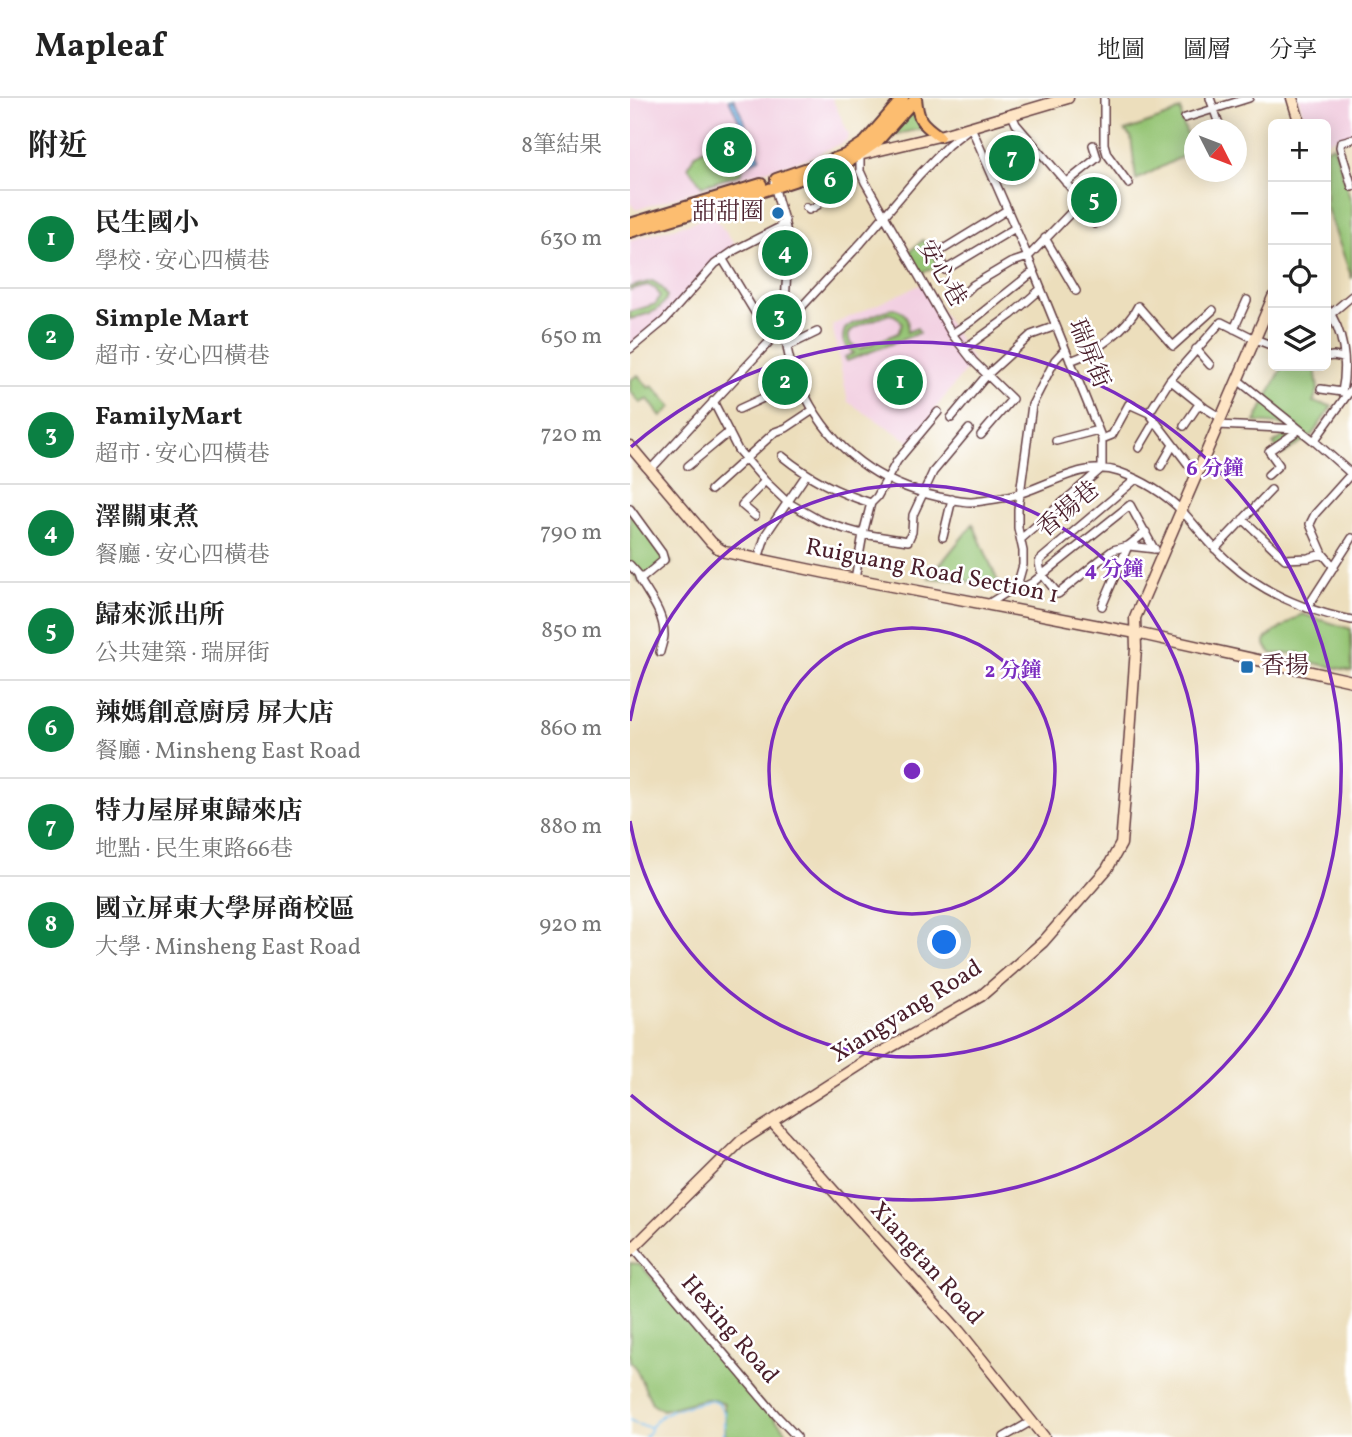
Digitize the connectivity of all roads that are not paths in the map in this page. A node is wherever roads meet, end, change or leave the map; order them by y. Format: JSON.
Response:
{"nodes":[{"id":1,"x":903,"y":98,"type":"edge"},
{"id":2,"x":916,"y":98,"type":"edge"},
{"id":3,"x":1068,"y":98,"type":"edge"},
{"id":4,"x":1104,"y":98,"type":"edge"},
{"id":5,"x":1210,"y":98,"type":"edge"},
{"id":6,"x":1249,"y":98,"type":"edge"},
{"id":7,"x":1292,"y":98,"type":"edge"},
{"id":8,"x":1214,"y":109,"type":"junction"},
{"id":9,"x":1012,"y":115,"type":"junction"},
{"id":10,"x":1185,"y":118,"type":"dead end"},
{"id":11,"x":1218,"y":119,"type":"edge"},
{"id":12,"x":1298,"y":119,"type":"edge"},
{"id":13,"x":971,"y":127,"type":"junction"},
{"id":14,"x":939,"y":136,"type":"junction"},
{"id":15,"x":1352,"y":139,"type":"edge"},
{"id":16,"x":1093,"y":145,"type":"dead end"},
{"id":17,"x":845,"y":155,"type":"junction"},
{"id":18,"x":860,"y":155,"type":"junction"},
{"id":19,"x":1066,"y":183,"type":"junction"},
{"id":20,"x":774,"y":184,"type":"junction"},
{"id":21,"x":1129,"y":184,"type":"dead end"},
{"id":22,"x":1352,"y":187,"type":"edge"},
{"id":23,"x":1082,"y":201,"type":"junction"},
{"id":24,"x":818,"y":205,"type":"dead end"},
{"id":25,"x":806,"y":207,"type":"dead end"},
{"id":26,"x":1007,"y":210,"type":"junction"},
{"id":27,"x":886,"y":216,"type":"junction"},
{"id":28,"x":785,"y":220,"type":"junction"},
{"id":29,"x":630,"y":224,"type":"edge"},
{"id":30,"x":1095,"y":224,"type":"dead end"},
{"id":31,"x":1015,"y":228,"type":"junction"},
{"id":32,"x":630,"y":232,"type":"edge"},
{"id":33,"x":1045,"y":238,"type":"junction"},
{"id":34,"x":1028,"y":257,"type":"junction"},
{"id":35,"x":722,"y":258,"type":"junction"},
{"id":36,"x":1033,"y":272,"type":"junction"},
{"id":37,"x":1041,"y":289,"type":"junction"},
{"id":38,"x":1076,"y":291,"type":"dead end"},
{"id":39,"x":1352,"y":296,"type":"edge"},
{"id":40,"x":1247,"y":300,"type":"dead end"},
{"id":41,"x":950,"y":301,"type":"dead end"},
{"id":42,"x":1268,"y":308,"type":"edge"},
{"id":43,"x":1331,"y":309,"type":"edge"},
{"id":44,"x":1213,"y":310,"type":"dead end"},
{"id":45,"x":1331,"y":317,"type":"edge"},
{"id":46,"x":783,"y":326,"type":"junction"},
{"id":47,"x":1056,"y":326,"type":"junction"},
{"id":48,"x":1234,"y":329,"type":"junction"},
{"id":49,"x":817,"y":332,"type":"dead end"},
{"id":50,"x":952,"y":334,"type":"junction"},
{"id":51,"x":771,"y":339,"type":"junction"},
{"id":52,"x":1255,"y":339,"type":"junction"},
{"id":53,"x":1352,"y":343,"type":"edge"},
{"id":54,"x":1268,"y":344,"type":"edge"},
{"id":55,"x":788,"y":346,"type":"junction"},
{"id":56,"x":1343,"y":346,"type":"junction"},
{"id":57,"x":630,"y":349,"type":"edge"},
{"id":58,"x":964,"y":349,"type":"junction"},
{"id":59,"x":1065,"y":349,"type":"junction"},
{"id":60,"x":1196,"y":349,"type":"junction"},
{"id":61,"x":1331,"y":357,"type":"edge"},
{"id":62,"x":1344,"y":358,"type":"junction"},
{"id":63,"x":1070,"y":361,"type":"junction"},
{"id":64,"x":1210,"y":365,"type":"dead end"},
{"id":65,"x":987,"y":375,"type":"junction"},
{"id":66,"x":1170,"y":380,"type":"junction"},
{"id":67,"x":1238,"y":380,"type":"junction"},
{"id":68,"x":798,"y":382,"type":"junction"},
{"id":69,"x":1352,"y":388,"type":"edge"},
{"id":70,"x":1321,"y":389,"type":"dead end"},
{"id":71,"x":713,"y":401,"type":"junction"},
{"id":72,"x":1199,"y":404,"type":"junction"},
{"id":73,"x":739,"y":409,"type":"dead end"},
{"id":74,"x":813,"y":410,"type":"junction"},
{"id":75,"x":938,"y":412,"type":"dead end"},
{"id":76,"x":1149,"y":412,"type":"junction"},
{"id":77,"x":951,"y":418,"type":"dead end"},
{"id":78,"x":1155,"y":421,"type":"junction"},
{"id":79,"x":1219,"y":421,"type":"junction"},
{"id":80,"x":1184,"y":426,"type":"dead end"},
{"id":81,"x":969,"y":429,"type":"dead end"},
{"id":82,"x":1300,"y":429,"type":"junction"},
{"id":83,"x":1098,"y":430,"type":"junction"},
{"id":84,"x":729,"y":432,"type":"junction"},
{"id":85,"x":981,"y":435,"type":"dead end"},
{"id":86,"x":1102,"y":439,"type":"junction"},
{"id":87,"x":1056,"y":441,"type":"dead end"},
{"id":88,"x":1314,"y":441,"type":"junction"},
{"id":89,"x":1173,"y":445,"type":"junction"},
{"id":90,"x":630,"y":446,"type":"edge"},
{"id":91,"x":1139,"y":448,"type":"dead end"},
{"id":92,"x":782,"y":456,"type":"dead end"},
{"id":93,"x":746,"y":459,"type":"junction"},
{"id":94,"x":688,"y":466,"type":"dead end"},
{"id":95,"x":1161,"y":466,"type":"dead end"},
{"id":96,"x":1102,"y":468,"type":"junction"},
{"id":97,"x":650,"y":470,"type":"junction"},
{"id":98,"x":1350,"y":472,"type":"edge"},
{"id":99,"x":1198,"y":473,"type":"junction"},
{"id":100,"x":806,"y":475,"type":"junction"},
{"id":101,"x":1268,"y":475,"type":"dead end"},
{"id":102,"x":887,"y":478,"type":"junction"},
{"id":103,"x":1136,"y":479,"type":"junction"},
{"id":104,"x":765,"y":481,"type":"junction"},
{"id":105,"x":711,"y":490,"type":"dead end"},
{"id":106,"x":1271,"y":490,"type":"dead end"},
{"id":107,"x":1019,"y":493,"type":"junction"},
{"id":108,"x":925,"y":494,"type":"junction"},
{"id":109,"x":952,"y":499,"type":"junction"},
{"id":110,"x":787,"y":502,"type":"junction"},
{"id":111,"x":871,"y":503,"type":"junction"},
{"id":112,"x":630,"y":509,"type":"edge"},
{"id":113,"x":1181,"y":511,"type":"junction"},
{"id":114,"x":755,"y":516,"type":"dead end"},
{"id":115,"x":1243,"y":519,"type":"junction"},
{"id":116,"x":1146,"y":532,"type":"junction"},
{"id":117,"x":863,"y":534,"type":"junction"},
{"id":118,"x":943,"y":537,"type":"dead end"},
{"id":119,"x":1352,"y":538,"type":"edge"},
{"id":120,"x":1021,"y":539,"type":"junction"},
{"id":121,"x":1128,"y":546,"type":"junction"},
{"id":122,"x":1215,"y":549,"type":"junction"},
{"id":123,"x":1158,"y":552,"type":"junction"},
{"id":124,"x":1323,"y":554,"type":"junction"},
{"id":125,"x":758,"y":559,"type":"junction"},
{"id":126,"x":630,"y":565,"type":"edge"},
{"id":127,"x":1334,"y":567,"type":"junction"},
{"id":128,"x":1043,"y":575,"type":"junction"},
{"id":129,"x":855,"y":579,"type":"junction"},
{"id":130,"x":640,"y":580,"type":"junction"},
{"id":131,"x":1017,"y":586,"type":"junction"},
{"id":132,"x":988,"y":604,"type":"junction"},
{"id":133,"x":1102,"y":606,"type":"dead end"},
{"id":134,"x":1307,"y":608,"type":"junction"},
{"id":135,"x":1352,"y":620,"type":"edge"},
{"id":136,"x":1136,"y":633,"type":"junction"},
{"id":137,"x":660,"y":652,"type":"dead end"},
{"id":138,"x":1352,"y":681,"type":"edge"},
{"id":139,"x":772,"y":1122,"type":"junction"},
{"id":140,"x":631,"y":1247,"type":"edge"},
{"id":141,"x":1032,"y":1421,"type":"junction"},
{"id":142,"x":797,"y":1437,"type":"edge"},
{"id":143,"x":1004,"y":1437,"type":"edge"},
{"id":144,"x":1044,"y":1437,"type":"edge"}],
"edges":[{"from":1,"to":17,"type":"main road"},
{"from":2,"to":14,"type":"main road"},
{"from":2,"to":18,"type":"main road"},
{"from":3,"to":9,"type":"street"},
{"from":4,"to":21,"type":"street"},
{"from":5,"to":8,"type":"street"},
{"from":6,"to":8,"type":"street"},
{"from":7,"to":12,"type":"street"},
{"from":8,"to":10,"type":"street"},
{"from":8,"to":11,"type":"street"},
{"from":9,"to":13,"type":"street"},
{"from":9,"to":19,"type":"street"},
{"from":13,"to":14,"type":"street"},
{"from":13,"to":26,"type":"street","name":"瑞屏街"},
{"from":13,"to":27,"type":"street"},
{"from":14,"to":18,"type":"street"},
{"from":15,"to":22,"type":"street"},
{"from":16,"to":19,"type":"street"},
{"from":17,"to":18,"type":"street"},
{"from":17,"to":20,"type":"main road"},
{"from":18,"to":20,"type":"main road"},
{"from":18,"to":27,"type":"street","name":"安心巷"},
{"from":19,"to":23,"type":"street"},
{"from":20,"to":28,"type":"street"},
{"from":20,"to":29,"type":"main road"},
{"from":20,"to":32,"type":"main road"},
{"from":23,"to":30,"type":"street"},
{"from":23,"to":33,"type":"street"},
{"from":24,"to":25,"type":"street"},
{"from":26,"to":31,"type":"street","name":"瑞屏街"},
{"from":26,"to":31,"type":"street"},
{"from":27,"to":46,"type":"street"},
{"from":27,"to":50,"type":"street","name":"安心巷"},
{"from":28,"to":35,"type":"street"},
{"from":28,"to":46,"type":"street"},
{"from":31,"to":34,"type":"street","name":"瑞屏街"},
{"from":33,"to":34,"type":"street"},
{"from":33,"to":38,"type":"street"},
{"from":34,"to":36,"type":"street","name":"瑞屏街"},
{"from":34,"to":41,"type":"street"},
{"from":35,"to":51,"type":"street"},
{"from":35,"to":57,"type":"street"},
{"from":36,"to":37,"type":"street","name":"瑞屏街"},
{"from":36,"to":50,"type":"street"},
{"from":37,"to":47,"type":"street","name":"瑞屏街"},
{"from":37,"to":58,"type":"street"},
{"from":39,"to":43,"type":"street"},
{"from":40,"to":48,"type":"street"},
{"from":42,"to":52,"type":"street","name":"Xiangyang Road"},
{"from":44,"to":63,"type":"street"},
{"from":45,"to":56,"type":"street"},
{"from":46,"to":51,"type":"street"},
{"from":46,"to":55,"type":"street"},
{"from":47,"to":59,"type":"street","name":"瑞屏街"},
{"from":47,"to":65,"type":"street"},
{"from":48,"to":52,"type":"street"},
{"from":48,"to":60,"type":"street"},
{"from":49,"to":55,"type":"street"},
{"from":50,"to":58,"type":"street","name":"安心巷"},
{"from":51,"to":71,"type":"street"},
{"from":52,"to":54,"type":"street"},
{"from":52,"to":67,"type":"street","name":"Xiangyang Road"},
{"from":53,"to":56,"type":"street"},
{"from":55,"to":68,"type":"street"},
{"from":56,"to":62,"type":"street"},
{"from":58,"to":65,"type":"street","name":"安心巷"},
{"from":59,"to":63,"type":"street","name":"瑞屏街"},
{"from":59,"to":107,"type":"street","name":"香揚巷"},
{"from":60,"to":64,"type":"street"},
{"from":60,"to":66,"type":"street"},
{"from":61,"to":62,"type":"street"},
{"from":62,"to":70,"type":"street"},
{"from":63,"to":83,"type":"street","name":"瑞屏街"},
{"from":65,"to":77,"type":"street"},
{"from":65,"to":85,"type":"street","name":"安心巷"},
{"from":66,"to":72,"type":"street"},
{"from":66,"to":76,"type":"street"},
{"from":67,"to":79,"type":"street","name":"Xiangyang Road"},
{"from":67,"to":82,"type":"street"},
{"from":68,"to":73,"type":"street"},
{"from":68,"to":74,"type":"street"},
{"from":69,"to":88,"type":"street"},
{"from":71,"to":84,"type":"street"},
{"from":71,"to":97,"type":"street"},
{"from":72,"to":79,"type":"street"},
{"from":72,"to":80,"type":"street"},
{"from":74,"to":93,"type":"street"},
{"from":74,"to":102,"type":"street"},
{"from":75,"to":102,"type":"street"},
{"from":76,"to":78,"type":"street"},
{"from":76,"to":86,"type":"street"},
{"from":78,"to":89,"type":"street"},
{"from":78,"to":91,"type":"street"},
{"from":79,"to":82,"type":"street"},
{"from":79,"to":99,"type":"street","name":"Xiangyang Road"},
{"from":81,"to":108,"type":"street"},
{"from":82,"to":88,"type":"street"},
{"from":82,"to":101,"type":"street"},
{"from":83,"to":86,"type":"street","name":"瑞屏街"},
{"from":83,"to":87,"type":"street"},
{"from":84,"to":93,"type":"street"},
{"from":84,"to":94,"type":"street"},
{"from":86,"to":96,"type":"street","name":"瑞屏街"},
{"from":88,"to":98,"type":"street"},
{"from":89,"to":95,"type":"street"},
{"from":89,"to":99,"type":"street"},
{"from":90,"to":97,"type":"street","name":"Ruiguang Road Section 1"},
{"from":92,"to":100,"type":"street"},
{"from":93,"to":104,"type":"street"},
{"from":93,"to":105,"type":"street"},
{"from":96,"to":103,"type":"street"},
{"from":96,"to":107,"type":"street"},
{"from":96,"to":120,"type":"street","name":"香揚巷"},
{"from":97,"to":125,"type":"street","name":"Ruiguang Road Section 1"},
{"from":98,"to":124,"type":"street"},
{"from":99,"to":113,"type":"street","name":"Xiangyang Road"},
{"from":100,"to":110,"type":"street"},
{"from":100,"to":111,"type":"street"},
{"from":102,"to":108,"type":"street"},
{"from":102,"to":111,"type":"street"},
{"from":103,"to":113,"type":"street"},
{"from":103,"to":128,"type":"street","name":"香揚巷"},
{"from":104,"to":110,"type":"street"},
{"from":104,"to":114,"type":"street"},
{"from":106,"to":115,"type":"street"},
{"from":107,"to":109,"type":"street"},
{"from":107,"to":120,"type":"street","name":"香揚巷"},
{"from":108,"to":109,"type":"street"},
{"from":108,"to":117,"type":"street"},
{"from":109,"to":118,"type":"street"},
{"from":110,"to":117,"type":"street"},
{"from":110,"to":125,"type":"street"},
{"from":111,"to":117,"type":"street"},
{"from":112,"to":130,"type":"street"},
{"from":113,"to":122,"type":"street"},
{"from":113,"to":123,"type":"street","name":"Xiangyang Road"},
{"from":115,"to":122,"type":"street"},
{"from":115,"to":124,"type":"street"},
{"from":116,"to":121,"type":"street"},
{"from":116,"to":123,"type":"street"},
{"from":116,"to":128,"type":"street"},
{"from":117,"to":129,"type":"street"},
{"from":119,"to":127,"type":"street"},
{"from":120,"to":131,"type":"street","name":"香揚巷"},
{"from":121,"to":123,"type":"street"},
{"from":121,"to":128,"type":"street"},
{"from":121,"to":133,"type":"street"},
{"from":122,"to":134,"type":"street"},
{"from":123,"to":136,"type":"street","name":"Xiangyang Road"},
{"from":124,"to":127,"type":"street"},
{"from":125,"to":129,"type":"street","name":"Ruiguang Road Section 1"},
{"from":126,"to":130,"type":"street"},
{"from":127,"to":134,"type":"street"},
{"from":128,"to":131,"type":"street"},
{"from":129,"to":132,"type":"street","name":"Ruiguang Road Section 1"},
{"from":130,"to":137,"type":"street"},
{"from":131,"to":132,"type":"street"},
{"from":132,"to":136,"type":"street","name":"Ruiguang Road Section 1"},
{"from":134,"to":135,"type":"street"},
{"from":136,"to":138,"type":"street","name":"Ruiguang Road Section 1"},
{"from":136,"to":139,"type":"street","name":"Xiangyang Road"},
{"from":139,"to":140,"type":"street","name":"Xiangyang Road"},
{"from":139,"to":141,"type":"street","name":"Xiangtan Road"},
{"from":140,"to":142,"type":"street","name":"Hexing Road"},
{"from":141,"to":143,"type":"street"},
{"from":141,"to":144,"type":"street","name":"Xiangtan Road"}]}
